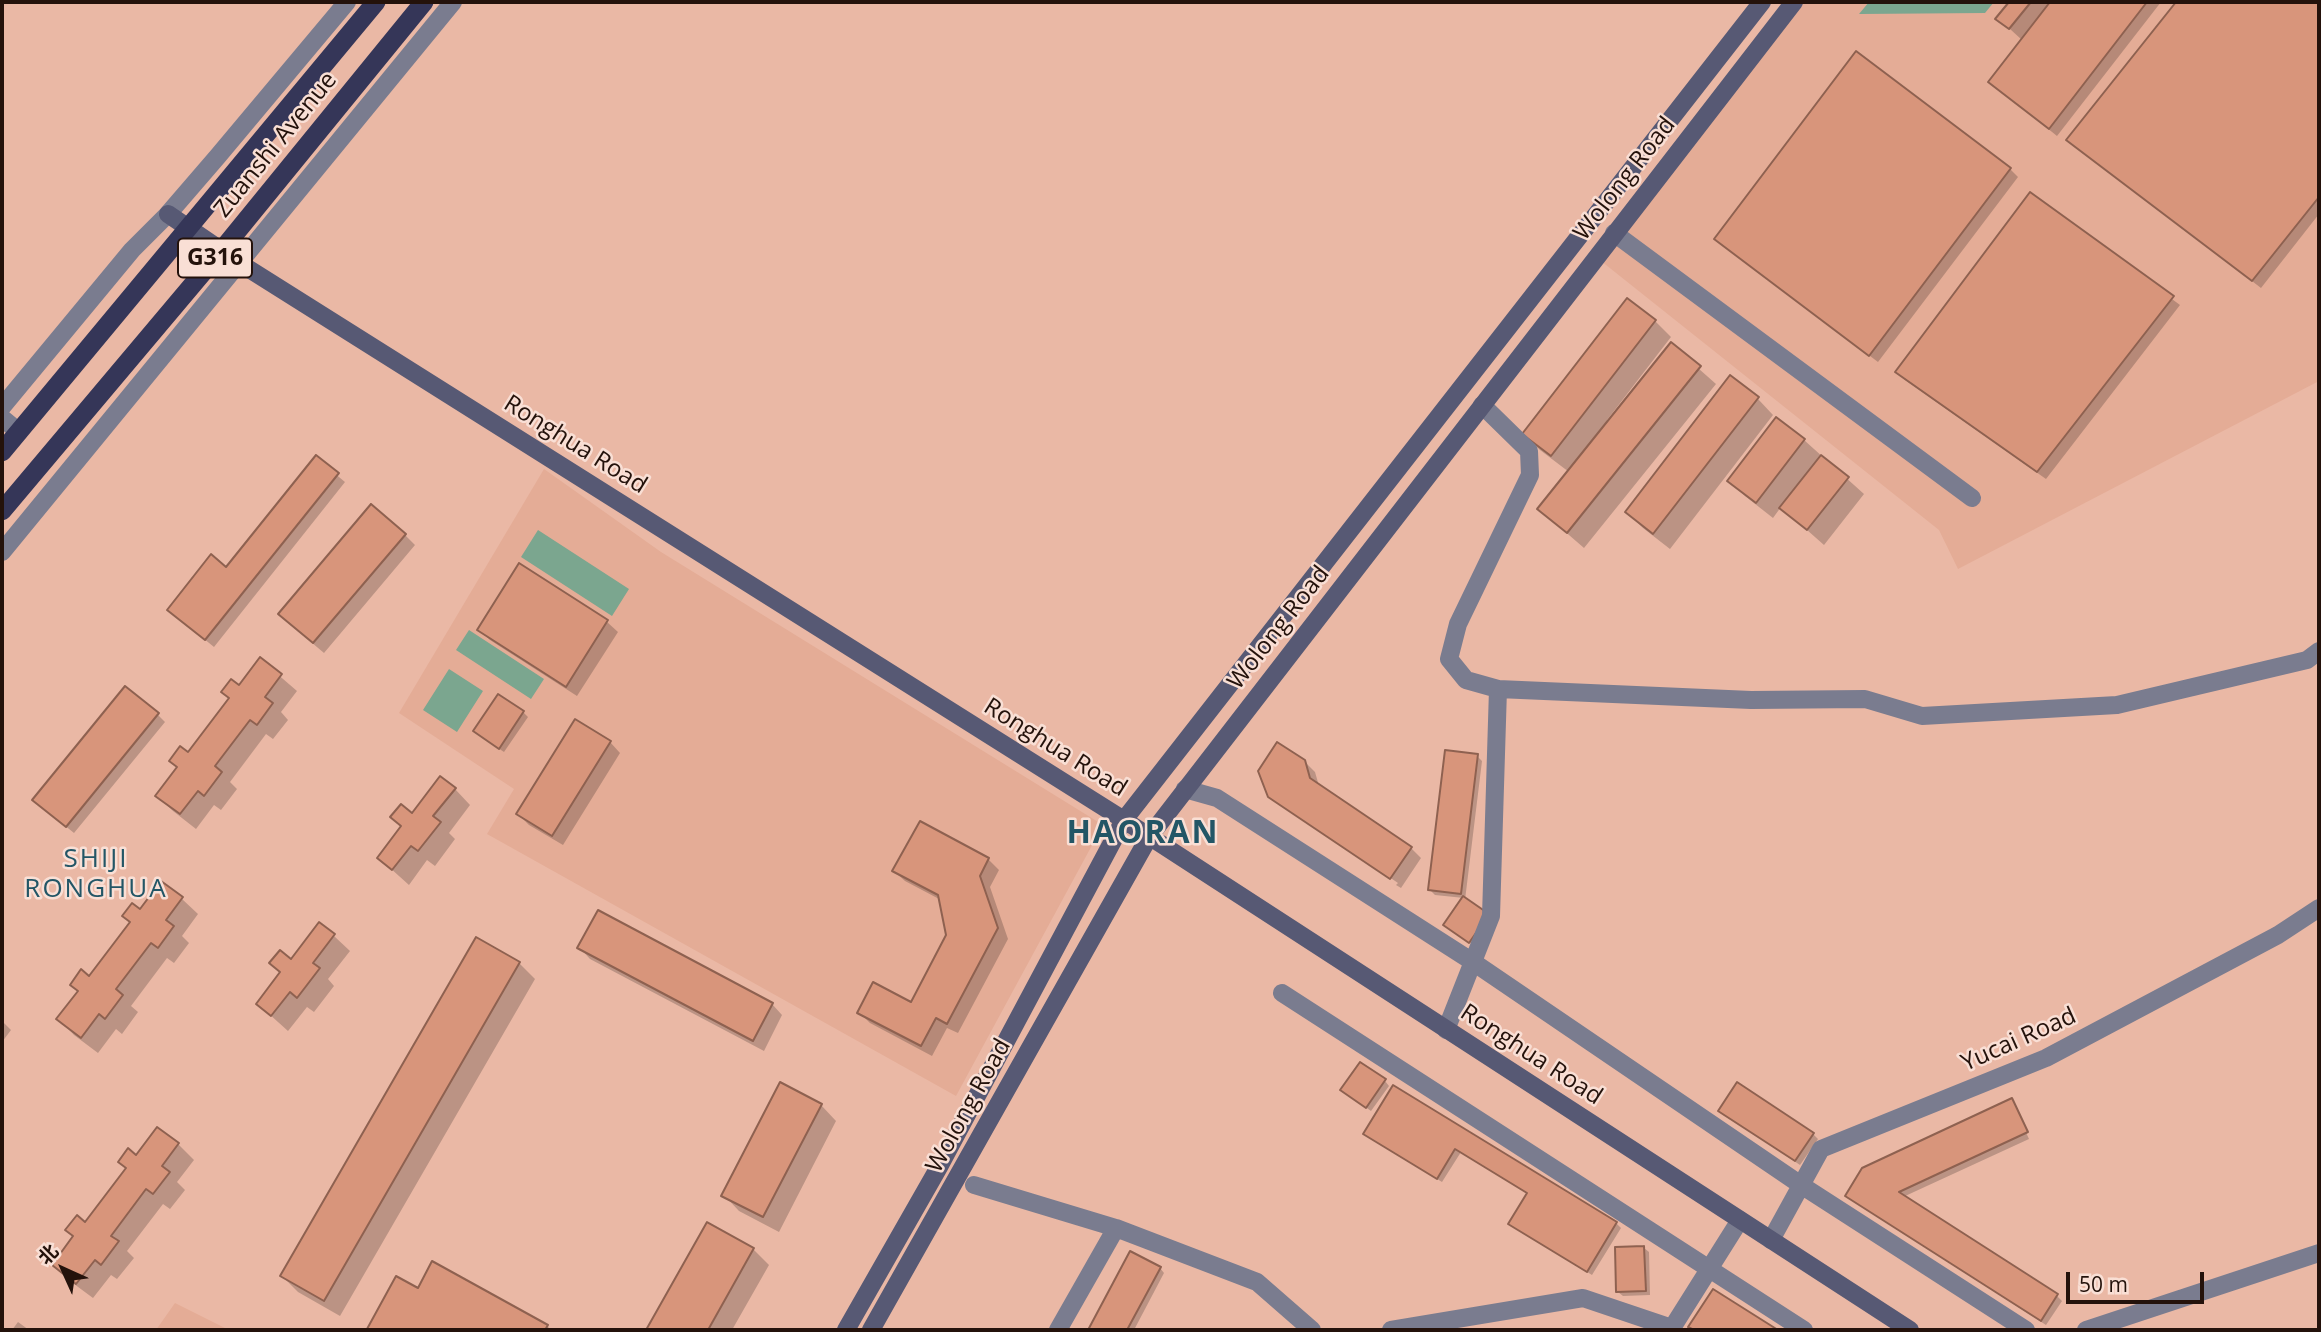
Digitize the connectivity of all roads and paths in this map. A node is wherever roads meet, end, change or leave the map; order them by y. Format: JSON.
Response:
{"nodes":[{"id":1,"x":376,"y":2,"type":"edge"},
{"id":2,"x":424,"y":2,"type":"edge"},
{"id":3,"x":453,"y":2,"type":"edge"},
{"id":4,"x":1762,"y":2,"type":"edge"},
{"id":5,"x":1794,"y":2,"type":"edge"},
{"id":6,"x":348,"y":3,"type":"edge"},
{"id":7,"x":337,"y":109,"type":"junction"},
{"id":8,"x":310,"y":178,"type":"junction"},
{"id":9,"x":168,"y":214,"type":"junction"},
{"id":10,"x":189,"y":229,"type":"junction"},
{"id":11,"x":1614,"y":233,"type":"junction"},
{"id":12,"x":222,"y":250,"type":"junction"},
{"id":13,"x":241,"y":264,"type":"junction"},
{"id":14,"x":1482,"y":405,"type":"junction"},
{"id":15,"x":2,"y":407,"type":"edge"},
{"id":16,"x":2,"y":418,"type":"edge"},
{"id":17,"x":19,"y":432,"type":"junction"},
{"id":18,"x":2,"y":452,"type":"edge"},
{"id":19,"x":1972,"y":498,"type":"dead end"},
{"id":20,"x":2,"y":511,"type":"edge"},
{"id":21,"x":2,"y":552,"type":"edge"},
{"id":22,"x":2319,"y":651,"type":"edge"},
{"id":23,"x":1498,"y":689,"type":"junction"},
{"id":24,"x":1185,"y":789,"type":"junction"},
{"id":25,"x":1124,"y":820,"type":"junction"},
{"id":26,"x":1149,"y":836,"type":"junction"},
{"id":27,"x":2319,"y":908,"type":"edge"},
{"id":28,"x":1473,"y":962,"type":"junction"},
{"id":29,"x":1282,"y":993,"type":"dead end"},
{"id":30,"x":1446,"y":1030,"type":"junction"},
{"id":31,"x":974,"y":1185,"type":"dead end"},
{"id":32,"x":1801,"y":1185,"type":"junction"},
{"id":33,"x":1740,"y":1220,"type":"junction"},
{"id":34,"x":1116,"y":1228,"type":"junction"},
{"id":35,"x":1771,"y":1240,"type":"junction"},
{"id":36,"x":2319,"y":1254,"type":"edge"},
{"id":37,"x":1708,"y":1270,"type":"junction"},
{"id":38,"x":846,"y":1330,"type":"edge"},
{"id":39,"x":871,"y":1330,"type":"edge"},
{"id":40,"x":1058,"y":1330,"type":"edge"},
{"id":41,"x":1312,"y":1330,"type":"edge"},
{"id":42,"x":1391,"y":1330,"type":"edge"},
{"id":43,"x":1804,"y":1330,"type":"edge"},
{"id":44,"x":1910,"y":1330,"type":"edge"},
{"id":45,"x":2026,"y":1330,"type":"edge"},
{"id":46,"x":2085,"y":1330,"type":"edge"}],
"edges":[{"from":1,"to":10,"type":"highway","name":"Zuanshi Avenue","number":"G316"},
{"from":2,"to":7,"type":"highway","name":"Zuanshi Avenue","number":"G316"},
{"from":3,"to":8,"type":"street"},
{"from":4,"to":25,"type":"main road","name":"Wolong Road"},
{"from":5,"to":11,"type":"main road","name":"Wolong Road"},
{"from":6,"to":9,"type":"street"},
{"from":7,"to":8,"type":"street"},
{"from":7,"to":12,"type":"highway","name":"Zuanshi Avenue","number":"G316"},
{"from":8,"to":13,"type":"street"},
{"from":9,"to":10,"type":"main road","name":"Ronghua Road"},
{"from":9,"to":15,"type":"street"},
{"from":10,"to":12,"type":"main road","name":"Ronghua Road"},
{"from":10,"to":17,"type":"highway","name":"Zuanshi Avenue","number":"G316"},
{"from":11,"to":14,"type":"main road","name":"Wolong Road"},
{"from":11,"to":19,"type":"street"},
{"from":12,"to":13,"type":"main road","name":"Ronghua Road"},
{"from":12,"to":20,"type":"highway","name":"Zuanshi Avenue","number":"G316"},
{"from":13,"to":21,"type":"street"},
{"from":13,"to":25,"type":"main road","name":"Ronghua Road"},
{"from":14,"to":23,"type":"street"},
{"from":14,"to":24,"type":"main road","name":"Wolong Road"},
{"from":16,"to":17,"type":"street"},
{"from":17,"to":18,"type":"highway","name":"Zuanshi Avenue","number":"G316"},
{"from":22,"to":23,"type":"street"},
{"from":23,"to":28,"type":"street"},
{"from":24,"to":26,"type":"main road","name":"Wolong Road"},
{"from":24,"to":28,"type":"street"},
{"from":25,"to":26,"type":"main road","name":"Ronghua Road"},
{"from":25,"to":38,"type":"main road","name":"Wolong Road"},
{"from":26,"to":30,"type":"main road","name":"Ronghua Road"},
{"from":26,"to":39,"type":"main road","name":"Wolong Road"},
{"from":27,"to":32,"type":"street","name":"Yucai Road"},
{"from":28,"to":30,"type":"street"},
{"from":28,"to":32,"type":"street"},
{"from":29,"to":37,"type":"street"},
{"from":30,"to":33,"type":"main road","name":"Ronghua Road"},
{"from":31,"to":34,"type":"street"},
{"from":32,"to":35,"type":"street","name":"Yucai Road"},
{"from":32,"to":45,"type":"street"},
{"from":33,"to":35,"type":"main road","name":"Ronghua Road"},
{"from":33,"to":37,"type":"street"},
{"from":34,"to":40,"type":"street"},
{"from":34,"to":41,"type":"street"},
{"from":35,"to":44,"type":"main road","name":"Ronghua Road"},
{"from":36,"to":46,"type":"street"},
{"from":37,"to":42,"type":"street"},
{"from":37,"to":43,"type":"street"}]}
